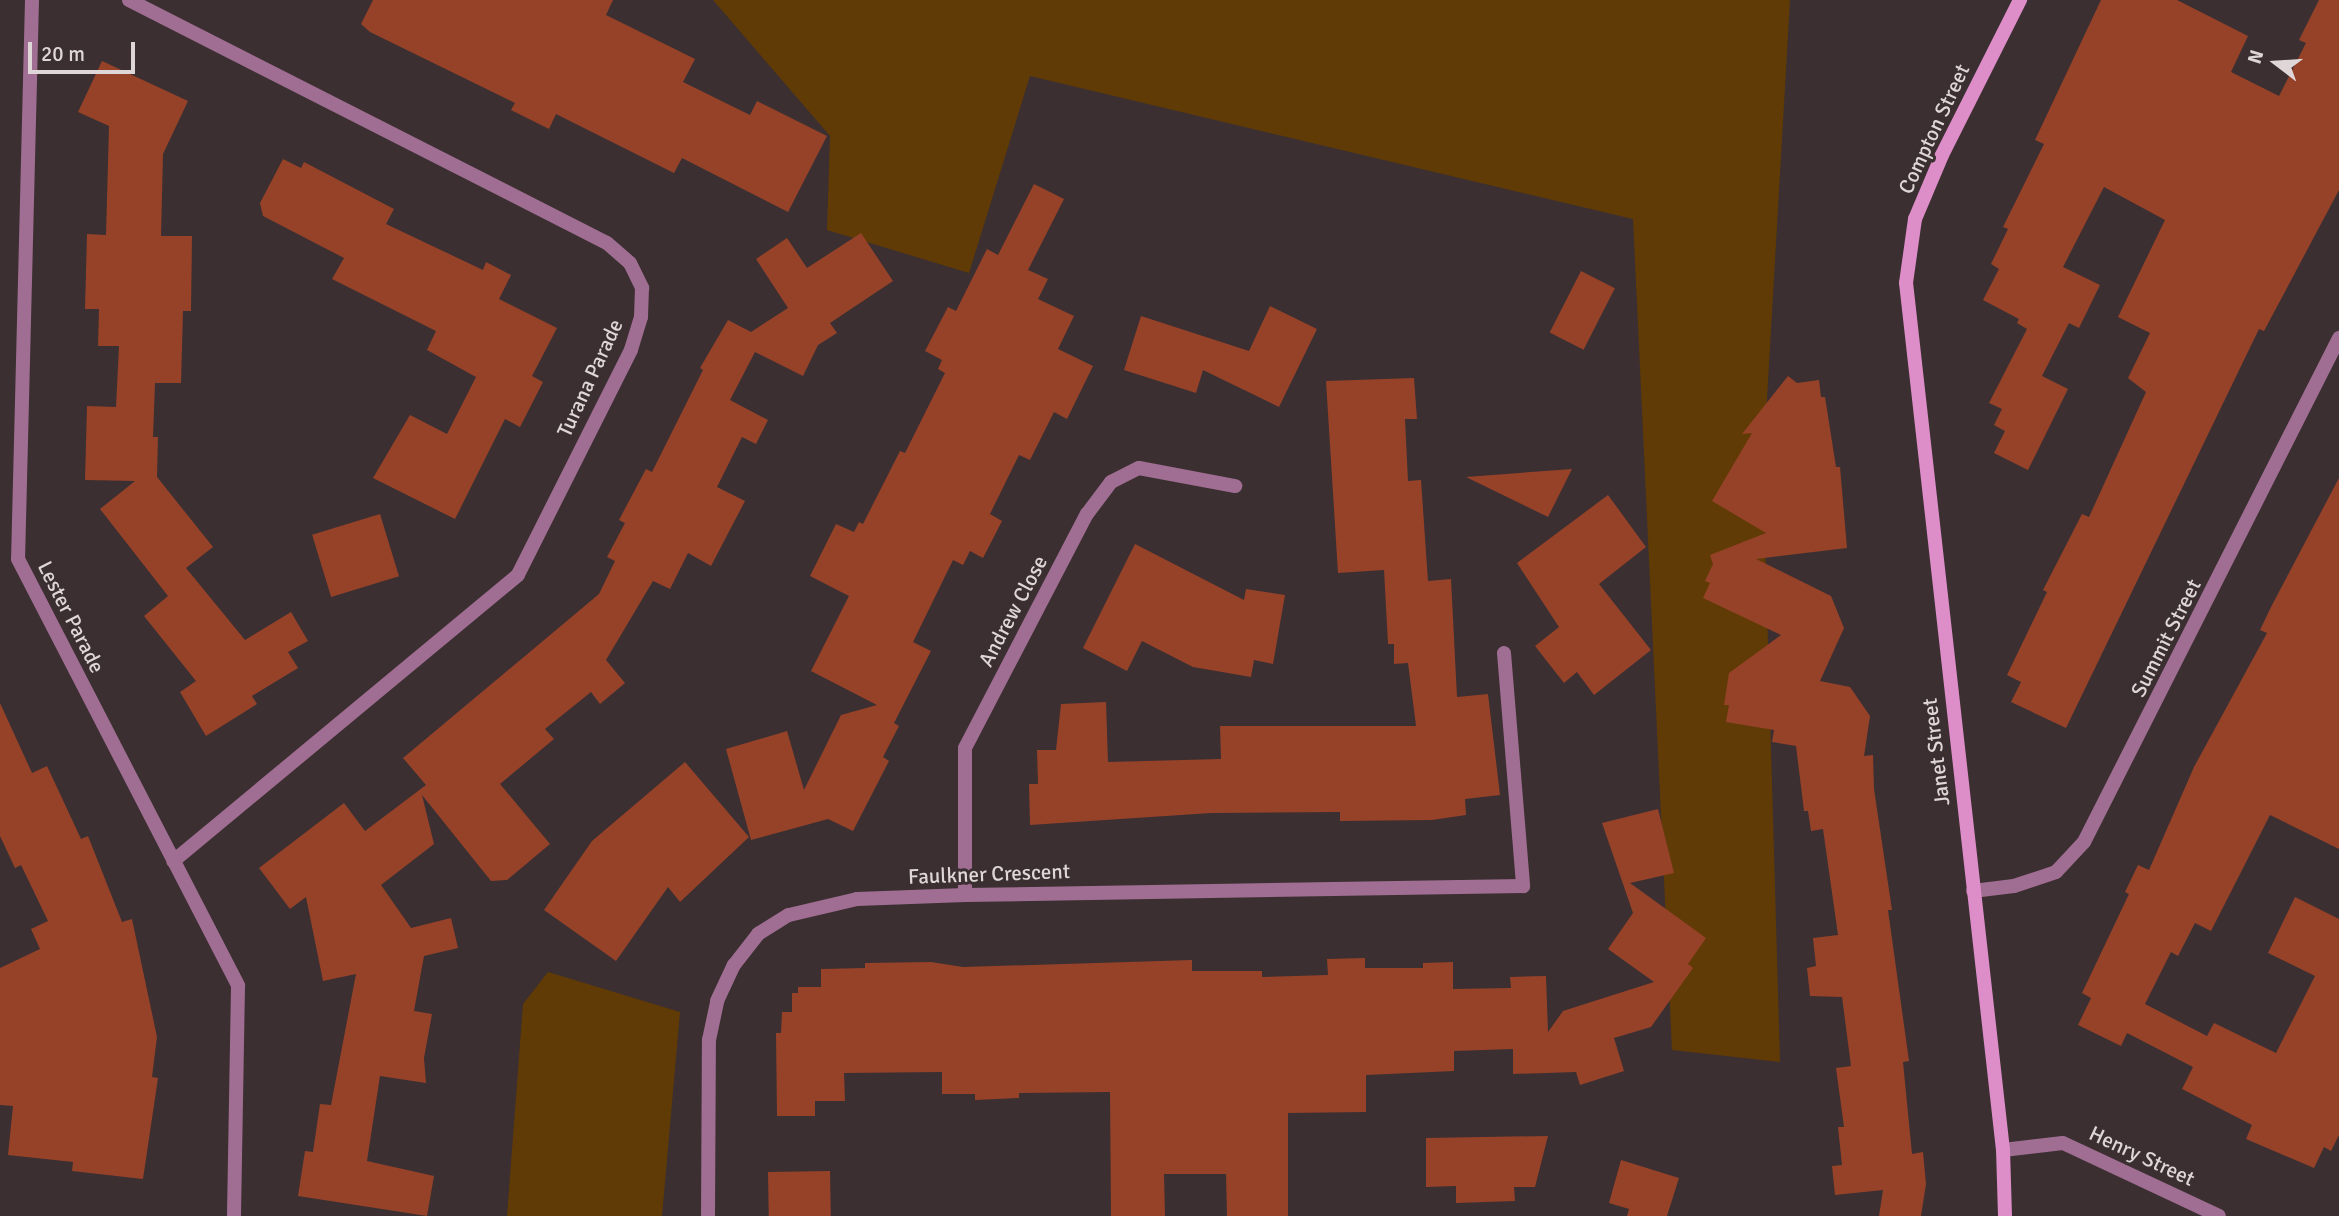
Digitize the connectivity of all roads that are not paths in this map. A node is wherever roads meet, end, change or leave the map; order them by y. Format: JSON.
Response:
{"nodes":[{"id":1,"x":32,"y":0,"type":"edge"},
{"id":2,"x":129,"y":0,"type":"edge"},
{"id":3,"x":2020,"y":0,"type":"edge"},
{"id":4,"x":1906,"y":283,"type":"joint"},
{"id":5,"x":2339,"y":338,"type":"edge"},
{"id":6,"x":1235,"y":486,"type":"dead end"},
{"id":7,"x":1504,"y":653,"type":"dead end"},
{"id":8,"x":173,"y":861,"type":"junction"},
{"id":9,"x":1973,"y":891,"type":"junction"},
{"id":10,"x":965,"y":895,"type":"junction"},
{"id":11,"x":2003,"y":1150,"type":"junction"},
{"id":12,"x":234,"y":1216,"type":"edge"},
{"id":13,"x":708,"y":1216,"type":"edge"},
{"id":14,"x":2005,"y":1216,"type":"edge"},
{"id":15,"x":2219,"y":1216,"type":"edge"}],
"edges":[{"from":1,"to":8,"type":"street","name":"Lester Parade"},
{"from":2,"to":8,"type":"street","name":"Turana Parade"},
{"from":3,"to":4,"type":"street","name":"Compton Street"},
{"from":4,"to":9,"type":"street","name":"Janet Street"},
{"from":5,"to":9,"type":"street","name":"Summit Street"},
{"from":6,"to":10,"type":"street","name":"Andrew Close"},
{"from":7,"to":10,"type":"street","name":"Faulkner Crescent"},
{"from":8,"to":12,"type":"street","name":"Lester Parade"},
{"from":9,"to":11,"type":"street","name":"Janet Street"},
{"from":10,"to":13,"type":"street","name":"Faulkner Crescent"},
{"from":11,"to":14,"type":"street","name":"Janet Street"},
{"from":11,"to":15,"type":"street","name":"Henry Street"}]}
